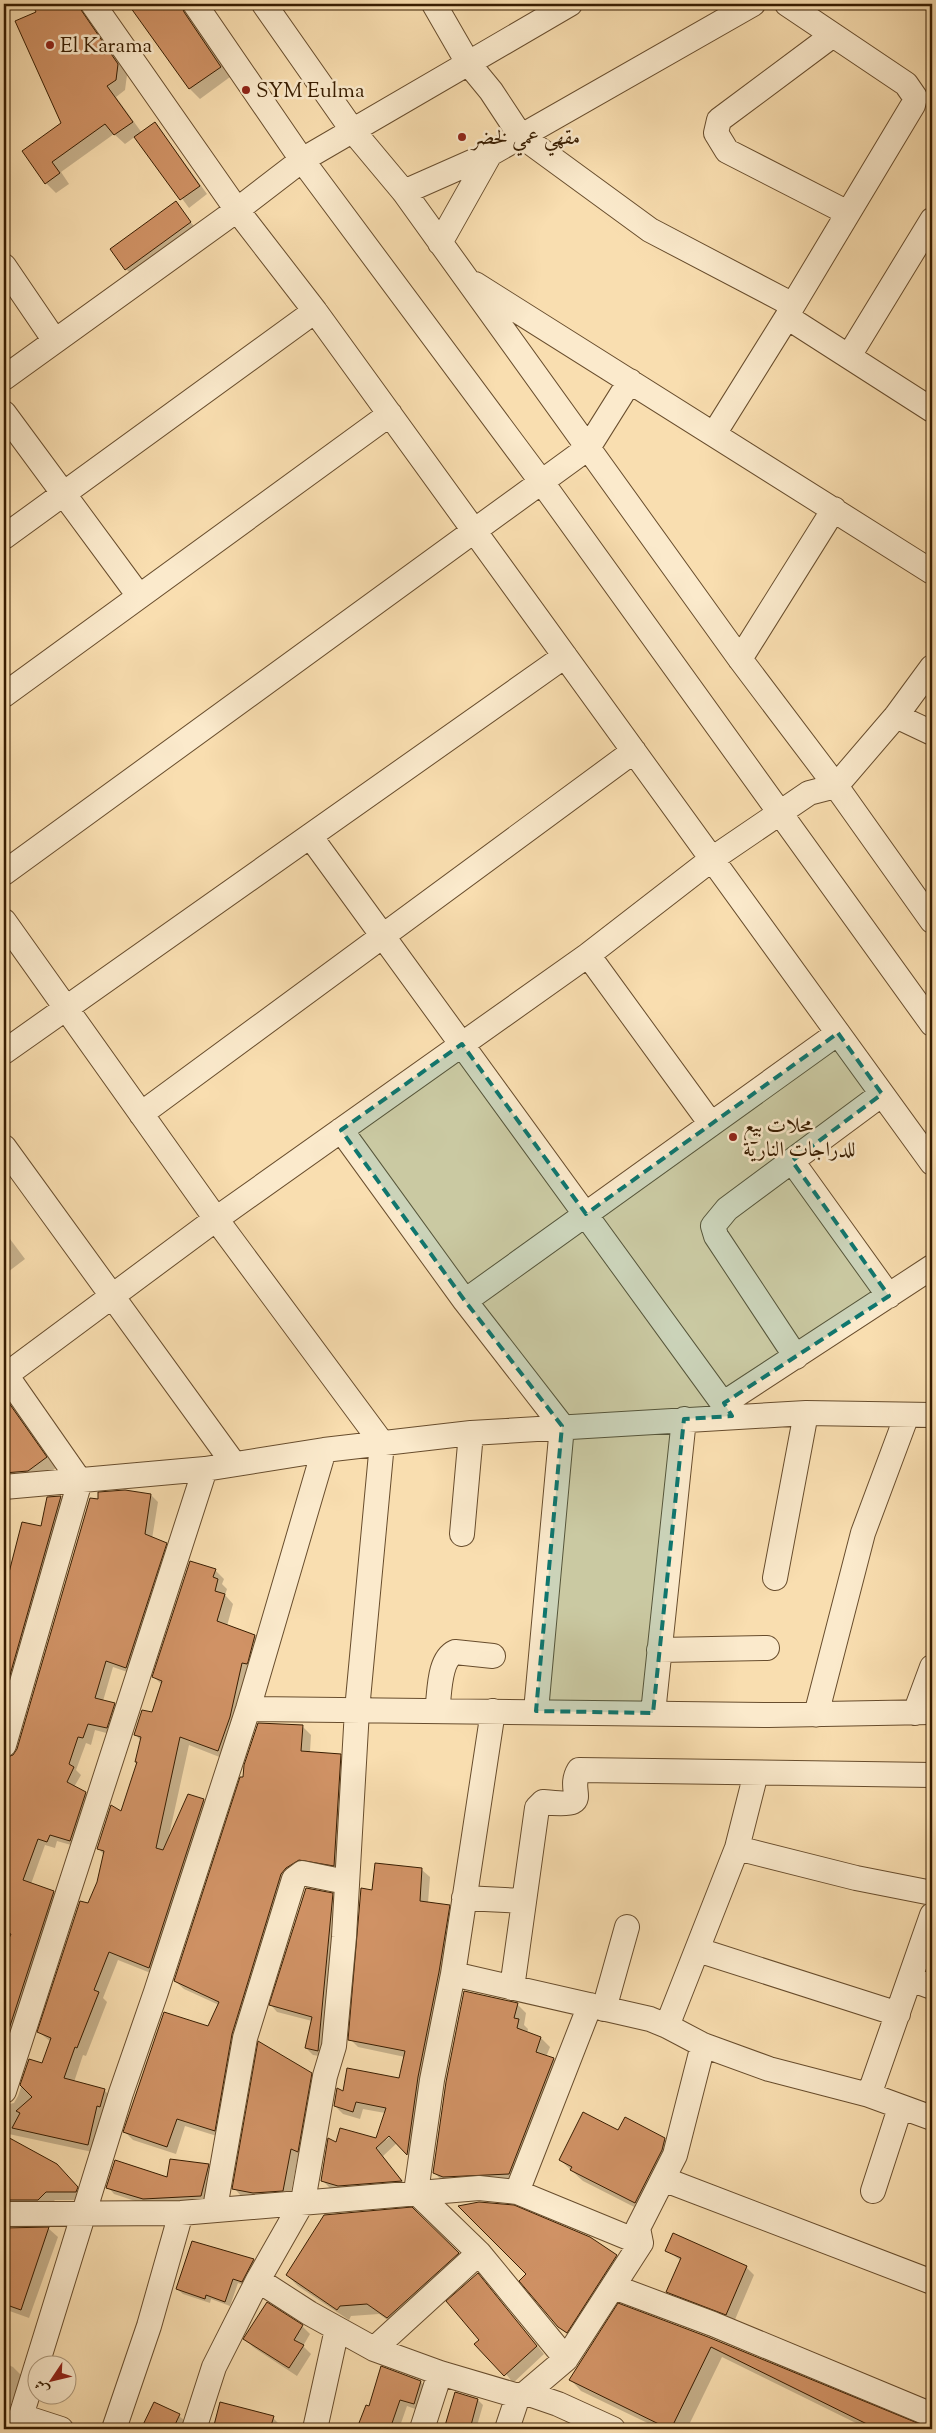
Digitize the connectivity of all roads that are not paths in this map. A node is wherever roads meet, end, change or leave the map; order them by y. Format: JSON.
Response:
{"nodes":[{"id":1,"x":93,"y":4,"type":"edge"},
{"id":2,"x":195,"y":4,"type":"edge"},
{"id":3,"x":264,"y":4,"type":"edge"},
{"id":4,"x":434,"y":4,"type":"edge"},
{"id":5,"x":570,"y":4,"type":"edge"},
{"id":6,"x":753,"y":4,"type":"edge"},
{"id":7,"x":787,"y":4,"type":"edge"},
{"id":8,"x":833,"y":35,"type":"junction"},
{"id":9,"x":468,"y":63,"type":"junction"},
{"id":10,"x":354,"y":131,"type":"junction"},
{"id":11,"x":520,"y":135,"type":"junction"},
{"id":12,"x":490,"y":154,"type":"junction"},
{"id":13,"x":302,"y":160,"type":"junction"},
{"id":14,"x":404,"y":192,"type":"junction"},
{"id":15,"x":237,"y":210,"type":"junction"},
{"id":16,"x":848,"y":212,"type":"junction"},
{"id":17,"x":932,"y":220,"type":"edge"},
{"id":18,"x":440,"y":243,"type":"junction"},
{"id":19,"x":4,"y":266,"type":"edge"},
{"id":20,"x":465,"y":278,"type":"junction"},
{"id":21,"x":315,"y":311,"type":"junction"},
{"id":22,"x":790,"y":311,"type":"junction"},
{"id":23,"x":55,"y":341,"type":"junction"},
{"id":24,"x":849,"y":356,"type":"junction"},
{"id":25,"x":4,"y":378,"type":"edge"},
{"id":26,"x":630,"y":382,"type":"junction"},
{"id":27,"x":932,"y":410,"type":"edge"},
{"id":28,"x":4,"y":413,"type":"edge"},
{"id":29,"x":390,"y":414,"type":"junction"},
{"id":30,"x":714,"y":434,"type":"junction"},
{"id":31,"x":588,"y":448,"type":"junction"},
{"id":32,"x":542,"y":482,"type":"junction"},
{"id":33,"x":65,"y":493,"type":"junction"},
{"id":34,"x":834,"y":509,"type":"junction"},
{"id":35,"x":474,"y":530,"type":"junction"},
{"id":36,"x":4,"y":537,"type":"edge"},
{"id":37,"x":932,"y":572,"type":"edge"},
{"id":38,"x":139,"y":596,"type":"junction"},
{"id":39,"x":565,"y":656,"type":"junction"},
{"id":40,"x":740,"y":659,"type":"junction"},
{"id":41,"x":932,"y":667,"type":"edge"},
{"id":42,"x":4,"y":695,"type":"edge"},
{"id":43,"x":896,"y":716,"type":"junction"},
{"id":44,"x":932,"y":734,"type":"edge"},
{"id":45,"x":634,"y":751,"type":"junction"},
{"id":46,"x":836,"y":786,"type":"junction"},
{"id":47,"x":780,"y":814,"type":"junction"},
{"id":48,"x":310,"y":836,"type":"junction"},
{"id":49,"x":712,"y":859,"type":"junction"},
{"id":50,"x":4,"y":873,"type":"edge"},
{"id":51,"x":4,"y":921,"type":"edge"},
{"id":52,"x":932,"y":921,"type":"edge"},
{"id":53,"x":383,"y":936,"type":"junction"},
{"id":54,"x":588,"y":955,"type":"junction"},
{"id":55,"x":65,"y":1009,"type":"junction"},
{"id":56,"x":932,"y":1024,"type":"edge"},
{"id":57,"x":838,"y":1032,"type":"junction"},
{"id":58,"x":462,"y":1044,"type":"junction"},
{"id":59,"x":4,"y":1052,"type":"edge"},
{"id":60,"x":882,"y":1094,"type":"junction"},
{"id":61,"x":141,"y":1114,"type":"junction"},
{"id":62,"x":711,"y":1124,"type":"junction"},
{"id":63,"x":341,"y":1130,"type":"junction"},
{"id":64,"x":4,"y":1147,"type":"edge"},
{"id":65,"x":792,"y":1161,"type":"junction"},
{"id":66,"x":932,"y":1163,"type":"edge"},
{"id":67,"x":586,"y":1214,"type":"junction"},
{"id":68,"x":216,"y":1219,"type":"junction"},
{"id":69,"x":932,"y":1267,"type":"edge"},
{"id":70,"x":889,"y":1296,"type":"junction"},
{"id":71,"x":112,"y":1297,"type":"junction"},
{"id":72,"x":465,"y":1301,"type":"junction"},
{"id":73,"x":796,"y":1357,"type":"junction"},
{"id":74,"x":5,"y":1373,"type":"edge"},
{"id":75,"x":728,"y":1410,"type":"junction"},
{"id":76,"x":806,"y":1413,"type":"junction"},
{"id":77,"x":907,"y":1415,"type":"junction"},
{"id":78,"x":932,"y":1415,"type":"edge"},
{"id":79,"x":684,"y":1419,"type":"junction"},
{"id":80,"x":562,"y":1426,"type":"junction"},
{"id":81,"x":471,"y":1433,"type":"junction"},
{"id":82,"x":382,"y":1443,"type":"junction"},
{"id":83,"x":324,"y":1450,"type":"junction"},
{"id":84,"x":234,"y":1464,"type":"junction"},
{"id":85,"x":205,"y":1469,"type":"junction"},
{"id":86,"x":80,"y":1481,"type":"junction"},
{"id":87,"x":4,"y":1487,"type":"edge"},
{"id":88,"x":462,"y":1534,"type":"dead end"},
{"id":89,"x":775,"y":1578,"type":"dead end"},
{"id":90,"x":767,"y":1648,"type":"dead end"},
{"id":91,"x":659,"y":1650,"type":"junction"},
{"id":92,"x":493,"y":1656,"type":"dead end"},
{"id":93,"x":932,"y":1667,"type":"edge"},
{"id":94,"x":248,"y":1709,"type":"junction"},
{"id":95,"x":357,"y":1710,"type":"junction"},
{"id":96,"x":437,"y":1711,"type":"junction"},
{"id":97,"x":493,"y":1711,"type":"junction"},
{"id":98,"x":536,"y":1711,"type":"junction"},
{"id":99,"x":924,"y":1712,"type":"edge"},
{"id":100,"x":653,"y":1713,"type":"junction"},
{"id":101,"x":816,"y":1715,"type":"junction"},
{"id":102,"x":4,"y":1745,"type":"edge"},
{"id":103,"x":756,"y":1773,"type":"junction"},
{"id":104,"x":932,"y":1775,"type":"edge"},
{"id":105,"x":737,"y":1848,"type":"junction"},
{"id":106,"x":346,"y":1882,"type":"junction"},
{"id":107,"x":932,"y":1893,"type":"edge"},
{"id":108,"x":464,"y":1898,"type":"junction"},
{"id":109,"x":524,"y":1901,"type":"junction"},
{"id":110,"x":932,"y":1915,"type":"edge"},
{"id":111,"x":627,"y":1927,"type":"dead end"},
{"id":112,"x":698,"y":1950,"type":"junction"},
{"id":113,"x":453,"y":1974,"type":"junction"},
{"id":114,"x":910,"y":1979,"type":"junction"},
{"id":115,"x":932,"y":1987,"type":"edge"},
{"id":116,"x":512,"y":1988,"type":"junction"},
{"id":117,"x":597,"y":2007,"type":"junction"},
{"id":118,"x":898,"y":2014,"type":"junction"},
{"id":119,"x":668,"y":2026,"type":"junction"},
{"id":120,"x":703,"y":2045,"type":"junction"},
{"id":121,"x":4,"y":2091,"type":"edge"},
{"id":122,"x":869,"y":2095,"type":"junction"},
{"id":123,"x":900,"y":2108,"type":"junction"},
{"id":124,"x":932,"y":2118,"type":"edge"},
{"id":125,"x":663,"y":2179,"type":"junction"},
{"id":126,"x":873,"y":2191,"type":"dead end"},
{"id":127,"x":416,"y":2192,"type":"junction"},
{"id":128,"x":517,"y":2192,"type":"junction"},
{"id":129,"x":304,"y":2201,"type":"junction"},
{"id":130,"x":215,"y":2208,"type":"junction"},
{"id":131,"x":182,"y":2213,"type":"junction"},
{"id":132,"x":4,"y":2214,"type":"edge"},
{"id":133,"x":85,"y":2214,"type":"junction"},
{"id":134,"x":642,"y":2243,"type":"junction"},
{"id":135,"x":479,"y":2253,"type":"junction"},
{"id":136,"x":258,"y":2280,"type":"junction"},
{"id":137,"x":932,"y":2282,"type":"edge"},
{"id":138,"x":614,"y":2287,"type":"junction"},
{"id":139,"x":337,"y":2329,"type":"junction"},
{"id":140,"x":374,"y":2349,"type":"junction"},
{"id":141,"x":566,"y":2359,"type":"junction"},
{"id":142,"x":440,"y":2373,"type":"junction"},
{"id":143,"x":522,"y":2394,"type":"junction"},
{"id":144,"x":932,"y":2415,"type":"edge"},
{"id":145,"x":19,"y":2423,"type":"edge"},
{"id":146,"x":608,"y":2428,"type":"edge"},
{"id":147,"x":61,"y":2429,"type":"edge"},
{"id":148,"x":114,"y":2429,"type":"edge"},
{"id":149,"x":194,"y":2429,"type":"edge"},
{"id":150,"x":315,"y":2429,"type":"edge"},
{"id":151,"x":422,"y":2429,"type":"edge"},
{"id":152,"x":507,"y":2429,"type":"edge"}],
"edges":[{"from":1,"to":15,"type":"street"},
{"from":2,"to":13,"type":"street"},
{"from":3,"to":10,"type":"street"},
{"from":4,"to":9,"type":"street"},
{"from":5,"to":9,"type":"street"},
{"from":6,"to":11,"type":"street"},
{"from":7,"to":8,"type":"street"},
{"from":8,"to":16,"type":"street"},
{"from":8,"to":16,"type":"street"},
{"from":9,"to":10,"type":"street"},
{"from":9,"to":11,"type":"street"},
{"from":10,"to":13,"type":"street"},
{"from":10,"to":14,"type":"street"},
{"from":11,"to":12,"type":"street"},
{"from":11,"to":22,"type":"street"},
{"from":12,"to":14,"type":"street"},
{"from":12,"to":18,"type":"street"},
{"from":13,"to":15,"type":"street"},
{"from":13,"to":32,"type":"street"},
{"from":14,"to":18,"type":"street"},
{"from":15,"to":21,"type":"street"},
{"from":15,"to":23,"type":"street"},
{"from":16,"to":22,"type":"street"},
{"from":17,"to":24,"type":"street"},
{"from":18,"to":20,"type":"street"},
{"from":19,"to":23,"type":"street"},
{"from":20,"to":26,"type":"street"},
{"from":20,"to":31,"type":"street"},
{"from":21,"to":29,"type":"street"},
{"from":21,"to":33,"type":"street"},
{"from":22,"to":24,"type":"street"},
{"from":22,"to":30,"type":"street"},
{"from":23,"to":25,"type":"street"},
{"from":24,"to":27,"type":"street"},
{"from":26,"to":30,"type":"street"},
{"from":26,"to":31,"type":"street"},
{"from":28,"to":33,"type":"street"},
{"from":29,"to":35,"type":"street"},
{"from":29,"to":38,"type":"street"},
{"from":30,"to":34,"type":"street"},
{"from":31,"to":32,"type":"street"},
{"from":31,"to":40,"type":"street"},
{"from":32,"to":35,"type":"street"},
{"from":32,"to":47,"type":"street"},
{"from":33,"to":36,"type":"street"},
{"from":33,"to":38,"type":"street"},
{"from":34,"to":37,"type":"street"},
{"from":34,"to":40,"type":"street"},
{"from":35,"to":39,"type":"street"},
{"from":35,"to":50,"type":"street"},
{"from":38,"to":42,"type":"street"},
{"from":39,"to":45,"type":"street"},
{"from":39,"to":48,"type":"street"},
{"from":40,"to":46,"type":"street"},
{"from":41,"to":43,"type":"street"},
{"from":43,"to":44,"type":"street"},
{"from":43,"to":46,"type":"street"},
{"from":45,"to":49,"type":"street"},
{"from":45,"to":53,"type":"street"},
{"from":46,"to":47,"type":"street"},
{"from":46,"to":52,"type":"street"},
{"from":47,"to":49,"type":"street"},
{"from":47,"to":56,"type":"street"},
{"from":48,"to":53,"type":"street"},
{"from":48,"to":55,"type":"street"},
{"from":49,"to":54,"type":"street"},
{"from":49,"to":57,"type":"street"},
{"from":51,"to":55,"type":"street"},
{"from":53,"to":58,"type":"street"},
{"from":53,"to":61,"type":"street"},
{"from":54,"to":58,"type":"street"},
{"from":54,"to":62,"type":"street"},
{"from":55,"to":59,"type":"street"},
{"from":55,"to":61,"type":"street"},
{"from":57,"to":60,"type":"street"},
{"from":57,"to":62,"type":"street"},
{"from":58,"to":63,"type":"street"},
{"from":58,"to":67,"type":"street"},
{"from":60,"to":65,"type":"street"},
{"from":60,"to":66,"type":"street"},
{"from":61,"to":68,"type":"street"},
{"from":62,"to":67,"type":"street"},
{"from":63,"to":68,"type":"street"},
{"from":63,"to":72,"type":"street"},
{"from":64,"to":71,"type":"street"},
{"from":65,"to":70,"type":"street"},
{"from":65,"to":73,"type":"street"},
{"from":67,"to":72,"type":"street"},
{"from":67,"to":75,"type":"street"},
{"from":68,"to":71,"type":"street"},
{"from":68,"to":82,"type":"street"},
{"from":69,"to":70,"type":"street"},
{"from":70,"to":73,"type":"street"},
{"from":71,"to":74,"type":"street"},
{"from":71,"to":84,"type":"street"},
{"from":72,"to":80,"type":"street"},
{"from":73,"to":75,"type":"street"},
{"from":74,"to":86,"type":"street"},
{"from":75,"to":76,"type":"street"},
{"from":75,"to":79,"type":"street"},
{"from":76,"to":77,"type":"street"},
{"from":76,"to":89,"type":"street"},
{"from":77,"to":78,"type":"street"},
{"from":77,"to":101,"type":"street"},
{"from":79,"to":80,"type":"street"},
{"from":79,"to":91,"type":"street"},
{"from":80,"to":81,"type":"street"},
{"from":80,"to":98,"type":"street"},
{"from":81,"to":82,"type":"street"},
{"from":81,"to":88,"type":"street"},
{"from":82,"to":83,"type":"street"},
{"from":82,"to":95,"type":"street"},
{"from":83,"to":84,"type":"street"},
{"from":83,"to":94,"type":"street"},
{"from":84,"to":85,"type":"street"},
{"from":85,"to":86,"type":"street"},
{"from":85,"to":121,"type":"street"},
{"from":86,"to":87,"type":"street"},
{"from":86,"to":102,"type":"street"},
{"from":90,"to":91,"type":"street"},
{"from":91,"to":100,"type":"street"},
{"from":92,"to":96,"type":"street"},
{"from":93,"to":99,"type":"street"},
{"from":94,"to":95,"type":"street"},
{"from":94,"to":133,"type":"street"},
{"from":95,"to":96,"type":"street"},
{"from":95,"to":106,"type":"street"},
{"from":96,"to":97,"type":"street"},
{"from":97,"to":98,"type":"street"},
{"from":97,"to":108,"type":"street"},
{"from":98,"to":100,"type":"street"},
{"from":99,"to":101,"type":"street"},
{"from":100,"to":101,"type":"street"},
{"from":103,"to":104,"type":"street"},
{"from":103,"to":105,"type":"street"},
{"from":103,"to":109,"type":"street"},
{"from":105,"to":107,"type":"street"},
{"from":105,"to":112,"type":"street"},
{"from":106,"to":129,"type":"street"},
{"from":106,"to":130,"type":"street"},
{"from":108,"to":109,"type":"street"},
{"from":108,"to":113,"type":"street"},
{"from":109,"to":116,"type":"street"},
{"from":110,"to":114,"type":"street"},
{"from":111,"to":117,"type":"street"},
{"from":112,"to":118,"type":"street"},
{"from":112,"to":119,"type":"street"},
{"from":113,"to":116,"type":"street"},
{"from":113,"to":127,"type":"street"},
{"from":114,"to":115,"type":"street"},
{"from":114,"to":118,"type":"street"},
{"from":116,"to":117,"type":"street"},
{"from":117,"to":119,"type":"street"},
{"from":117,"to":128,"type":"street"},
{"from":118,"to":122,"type":"street"},
{"from":119,"to":120,"type":"street"},
{"from":120,"to":122,"type":"street"},
{"from":120,"to":125,"type":"street"},
{"from":122,"to":123,"type":"street"},
{"from":123,"to":124,"type":"street"},
{"from":123,"to":126,"type":"street"},
{"from":125,"to":134,"type":"street"},
{"from":125,"to":137,"type":"street"},
{"from":127,"to":128,"type":"street"},
{"from":127,"to":129,"type":"street"},
{"from":127,"to":135,"type":"street"},
{"from":128,"to":134,"type":"street"},
{"from":129,"to":130,"type":"street"},
{"from":129,"to":136,"type":"street"},
{"from":130,"to":131,"type":"street"},
{"from":131,"to":133,"type":"street"},
{"from":131,"to":148,"type":"street"},
{"from":132,"to":133,"type":"street"},
{"from":133,"to":145,"type":"street"},
{"from":134,"to":138,"type":"street"},
{"from":135,"to":140,"type":"street"},
{"from":135,"to":141,"type":"street"},
{"from":136,"to":139,"type":"street"},
{"from":136,"to":149,"type":"street"},
{"from":138,"to":141,"type":"street"},
{"from":138,"to":144,"type":"street"},
{"from":139,"to":140,"type":"street"},
{"from":139,"to":150,"type":"street"},
{"from":140,"to":142,"type":"street"},
{"from":141,"to":143,"type":"street"},
{"from":142,"to":143,"type":"street"},
{"from":142,"to":151,"type":"street"},
{"from":143,"to":146,"type":"street"},
{"from":143,"to":152,"type":"street"},
{"from":145,"to":147,"type":"street"}]}
